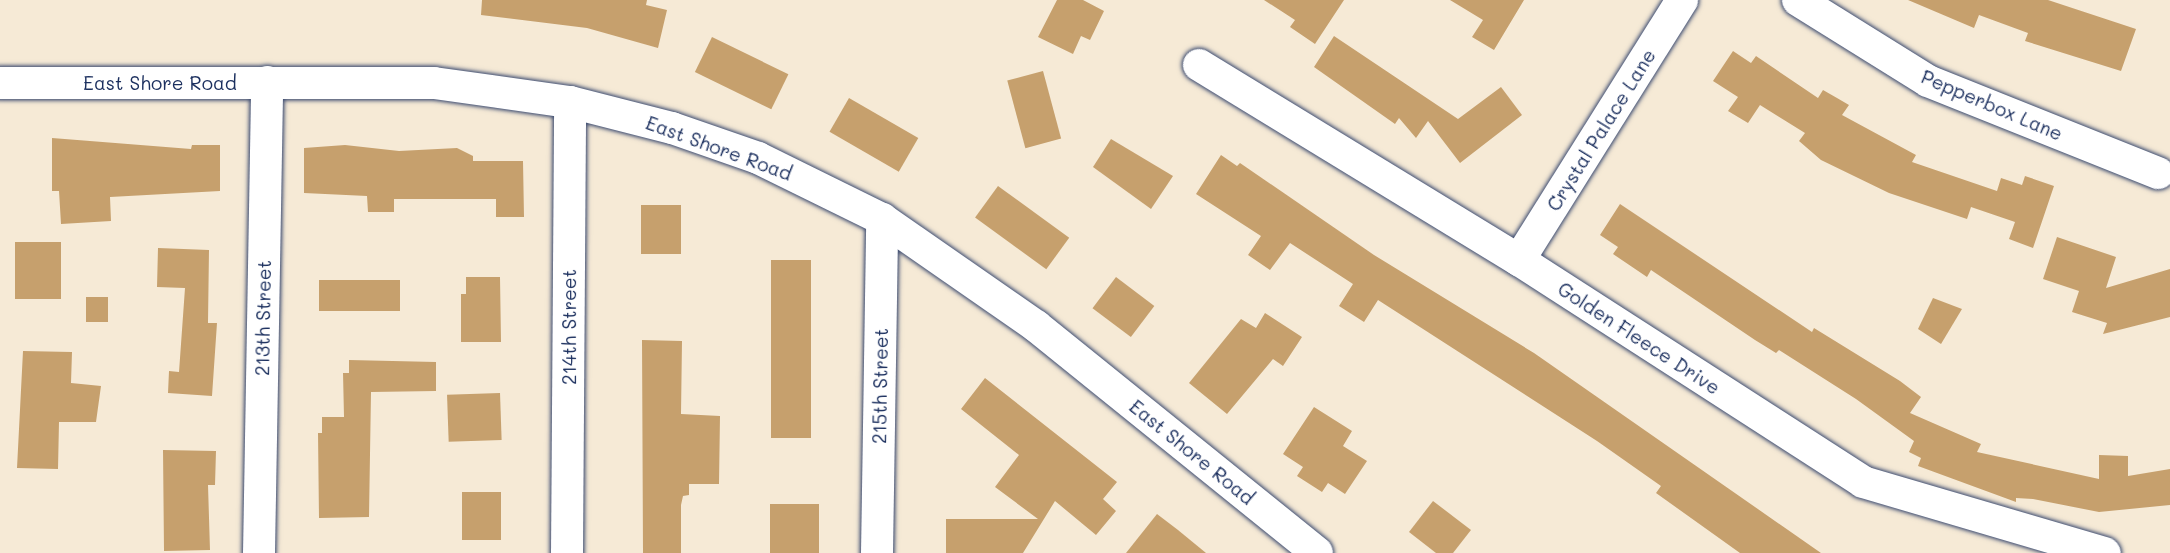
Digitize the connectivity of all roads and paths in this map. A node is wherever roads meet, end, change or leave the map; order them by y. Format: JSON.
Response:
{"nodes":[{"id":1,"x":1682,"y":0,"type":"edge"},
{"id":2,"x":1798,"y":0,"type":"edge"},
{"id":3,"x":1199,"y":65,"type":"dead end"},
{"id":4,"x":267,"y":82,"type":"junction"},
{"id":5,"x":0,"y":83,"type":"edge"},
{"id":6,"x":570,"y":102,"type":"junction"},
{"id":7,"x":2158,"y":173,"type":"dead end"},
{"id":8,"x":882,"y":219,"type":"junction"},
{"id":9,"x":1519,"y":260,"type":"junction"},
{"id":10,"x":259,"y":553,"type":"edge"},
{"id":11,"x":567,"y":553,"type":"edge"},
{"id":12,"x":877,"y":553,"type":"edge"},
{"id":13,"x":1317,"y":553,"type":"edge"},
{"id":14,"x":2105,"y":553,"type":"edge"}],
"edges":[{"from":1,"to":9,"type":"street","name":"Crystal Palace Lane"},
{"from":2,"to":7,"type":"street","name":"Pepperbox Lane"},
{"from":3,"to":9,"type":"street","name":"Golden Fleece Drive"},
{"from":4,"to":5,"type":"street","name":"East Shore Road"},
{"from":4,"to":6,"type":"street","name":"East Shore Road"},
{"from":4,"to":10,"type":"street","name":"213th Street"},
{"from":6,"to":8,"type":"street","name":"East Shore Road"},
{"from":6,"to":11,"type":"street","name":"214th Street"},
{"from":8,"to":12,"type":"street","name":"215th Street"},
{"from":8,"to":13,"type":"street","name":"East Shore Road"},
{"from":9,"to":14,"type":"street","name":"Golden Fleece Drive"}]}
